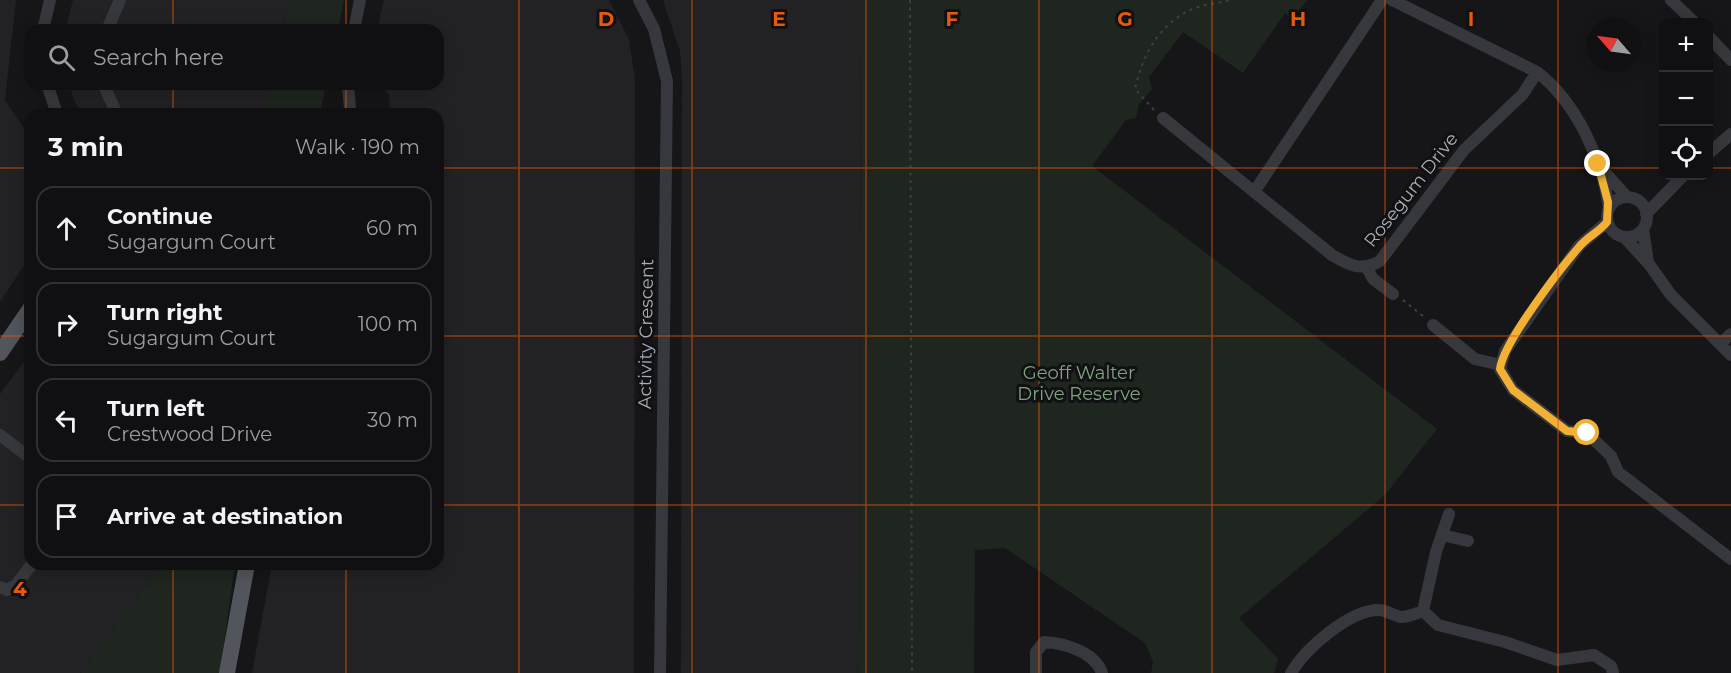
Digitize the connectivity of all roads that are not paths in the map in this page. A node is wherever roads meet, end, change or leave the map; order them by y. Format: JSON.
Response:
{"nodes":[{"id":1,"x":50,"y":0,"type":"edge"},
{"id":2,"x":120,"y":0,"type":"edge"},
{"id":3,"x":360,"y":0,"type":"edge"},
{"id":4,"x":639,"y":0,"type":"edge"},
{"id":5,"x":1382,"y":0,"type":"edge"},
{"id":6,"x":1392,"y":0,"type":"edge"},
{"id":7,"x":1671,"y":0,"type":"edge"},
{"id":8,"x":1690,"y":18,"type":"edge"},
{"id":9,"x":44,"y":24,"type":"edge"},
{"id":10,"x":110,"y":24,"type":"edge"},
{"id":11,"x":355,"y":24,"type":"edge"},
{"id":12,"x":1713,"y":41,"type":"edge"},
{"id":13,"x":1731,"y":60,"type":"edge"},
{"id":14,"x":1537,"y":72,"type":"junction"},
{"id":15,"x":49,"y":90,"type":"edge"},
{"id":16,"x":106,"y":90,"type":"edge"},
{"id":17,"x":348,"y":90,"type":"edge"},
{"id":18,"x":55,"y":108,"type":"edge"},
{"id":19,"x":114,"y":108,"type":"edge"},
{"id":20,"x":350,"y":108,"type":"edge"},
{"id":21,"x":1163,"y":118,"type":"road end"},
{"id":22,"x":1731,"y":134,"type":"edge"},
{"id":23,"x":1713,"y":150,"type":"edge"},
{"id":24,"x":1598,"y":164,"type":"junction"},
{"id":25,"x":1678,"y":180,"type":"edge"},
{"id":26,"x":1254,"y":192,"type":"junction"},
{"id":27,"x":1627,"y":197,"type":"junction"},
{"id":28,"x":1608,"y":209,"type":"junction"},
{"id":29,"x":1644,"y":209,"type":"junction"},
{"id":30,"x":1643,"y":229,"type":"junction"},
{"id":31,"x":1615,"y":231,"type":"junction"},
{"id":32,"x":1649,"y":264,"type":"junction"},
{"id":33,"x":1367,"y":268,"type":"junction"},
{"id":34,"x":1393,"y":294,"type":"road end"},
{"id":35,"x":24,"y":318,"type":"edge"},
{"id":36,"x":1433,"y":325,"type":"road end"},
{"id":37,"x":1731,"y":334,"type":"edge"},
{"id":38,"x":1720,"y":344,"type":"junction"},
{"id":39,"x":0,"y":353,"type":"edge"},
{"id":40,"x":1731,"y":355,"type":"edge"},
{"id":41,"x":1501,"y":365,"type":"junction"},
{"id":42,"x":0,"y":435,"type":"edge"},
{"id":43,"x":24,"y":453,"type":"edge"},
{"id":44,"x":1449,"y":514,"type":"dead end"},
{"id":45,"x":1442,"y":535,"type":"junction"},
{"id":46,"x":1468,"y":541,"type":"dead end"},
{"id":47,"x":1731,"y":559,"type":"edge"},
{"id":48,"x":27,"y":570,"type":"edge"},
{"id":49,"x":246,"y":570,"type":"edge"},
{"id":50,"x":0,"y":587,"type":"edge"},
{"id":51,"x":1423,"y":611,"type":"junction"},
{"id":52,"x":227,"y":673,"type":"edge"},
{"id":53,"x":660,"y":673,"type":"edge"},
{"id":54,"x":1036,"y":673,"type":"edge"},
{"id":55,"x":1102,"y":673,"type":"edge"},
{"id":56,"x":1291,"y":673,"type":"edge"},
{"id":57,"x":1613,"y":673,"type":"edge"}],
"edges":[{"from":1,"to":9,"type":"street"},
{"from":2,"to":10,"type":"street"},
{"from":3,"to":11,"type":"street"},
{"from":4,"to":53,"type":"street","name":"Activity Crescent"},
{"from":5,"to":26,"type":"street"},
{"from":6,"to":14,"type":"street"},
{"from":7,"to":8,"type":"street"},
{"from":12,"to":13,"type":"street"},
{"from":14,"to":24,"type":"street"},
{"from":14,"to":33,"type":"street","name":"Rosegum Drive"},
{"from":15,"to":18,"type":"street"},
{"from":16,"to":19,"type":"street"},
{"from":17,"to":20,"type":"street"},
{"from":21,"to":26,"type":"street","name":"Rosegum Drive"},
{"from":22,"to":23,"type":"street"},
{"from":24,"to":27,"type":"street"},
{"from":24,"to":28,"type":"street"},
{"from":25,"to":29,"type":"street"},
{"from":26,"to":33,"type":"street","name":"Rosegum Drive"},
{"from":27,"to":28,"type":"street"},
{"from":27,"to":29,"type":"street"},
{"from":28,"to":31,"type":"street"},
{"from":29,"to":30,"type":"street"},
{"from":30,"to":31,"type":"street"},
{"from":30,"to":32,"type":"street"},
{"from":31,"to":32,"type":"street"},
{"from":31,"to":41,"type":"street"},
{"from":32,"to":38,"type":"street"},
{"from":33,"to":34,"type":"street"},
{"from":35,"to":39,"type":"main road"},
{"from":36,"to":41,"type":"street"},
{"from":37,"to":38,"type":"street"},
{"from":38,"to":40,"type":"street"},
{"from":41,"to":47,"type":"street"},
{"from":42,"to":43,"type":"street"},
{"from":44,"to":45,"type":"street"},
{"from":45,"to":46,"type":"street"},
{"from":45,"to":51,"type":"street"},
{"from":48,"to":50,"type":"street"},
{"from":49,"to":52,"type":"main road"},
{"from":51,"to":56,"type":"street"},
{"from":51,"to":57,"type":"street"},
{"from":54,"to":55,"type":"street"}]}
